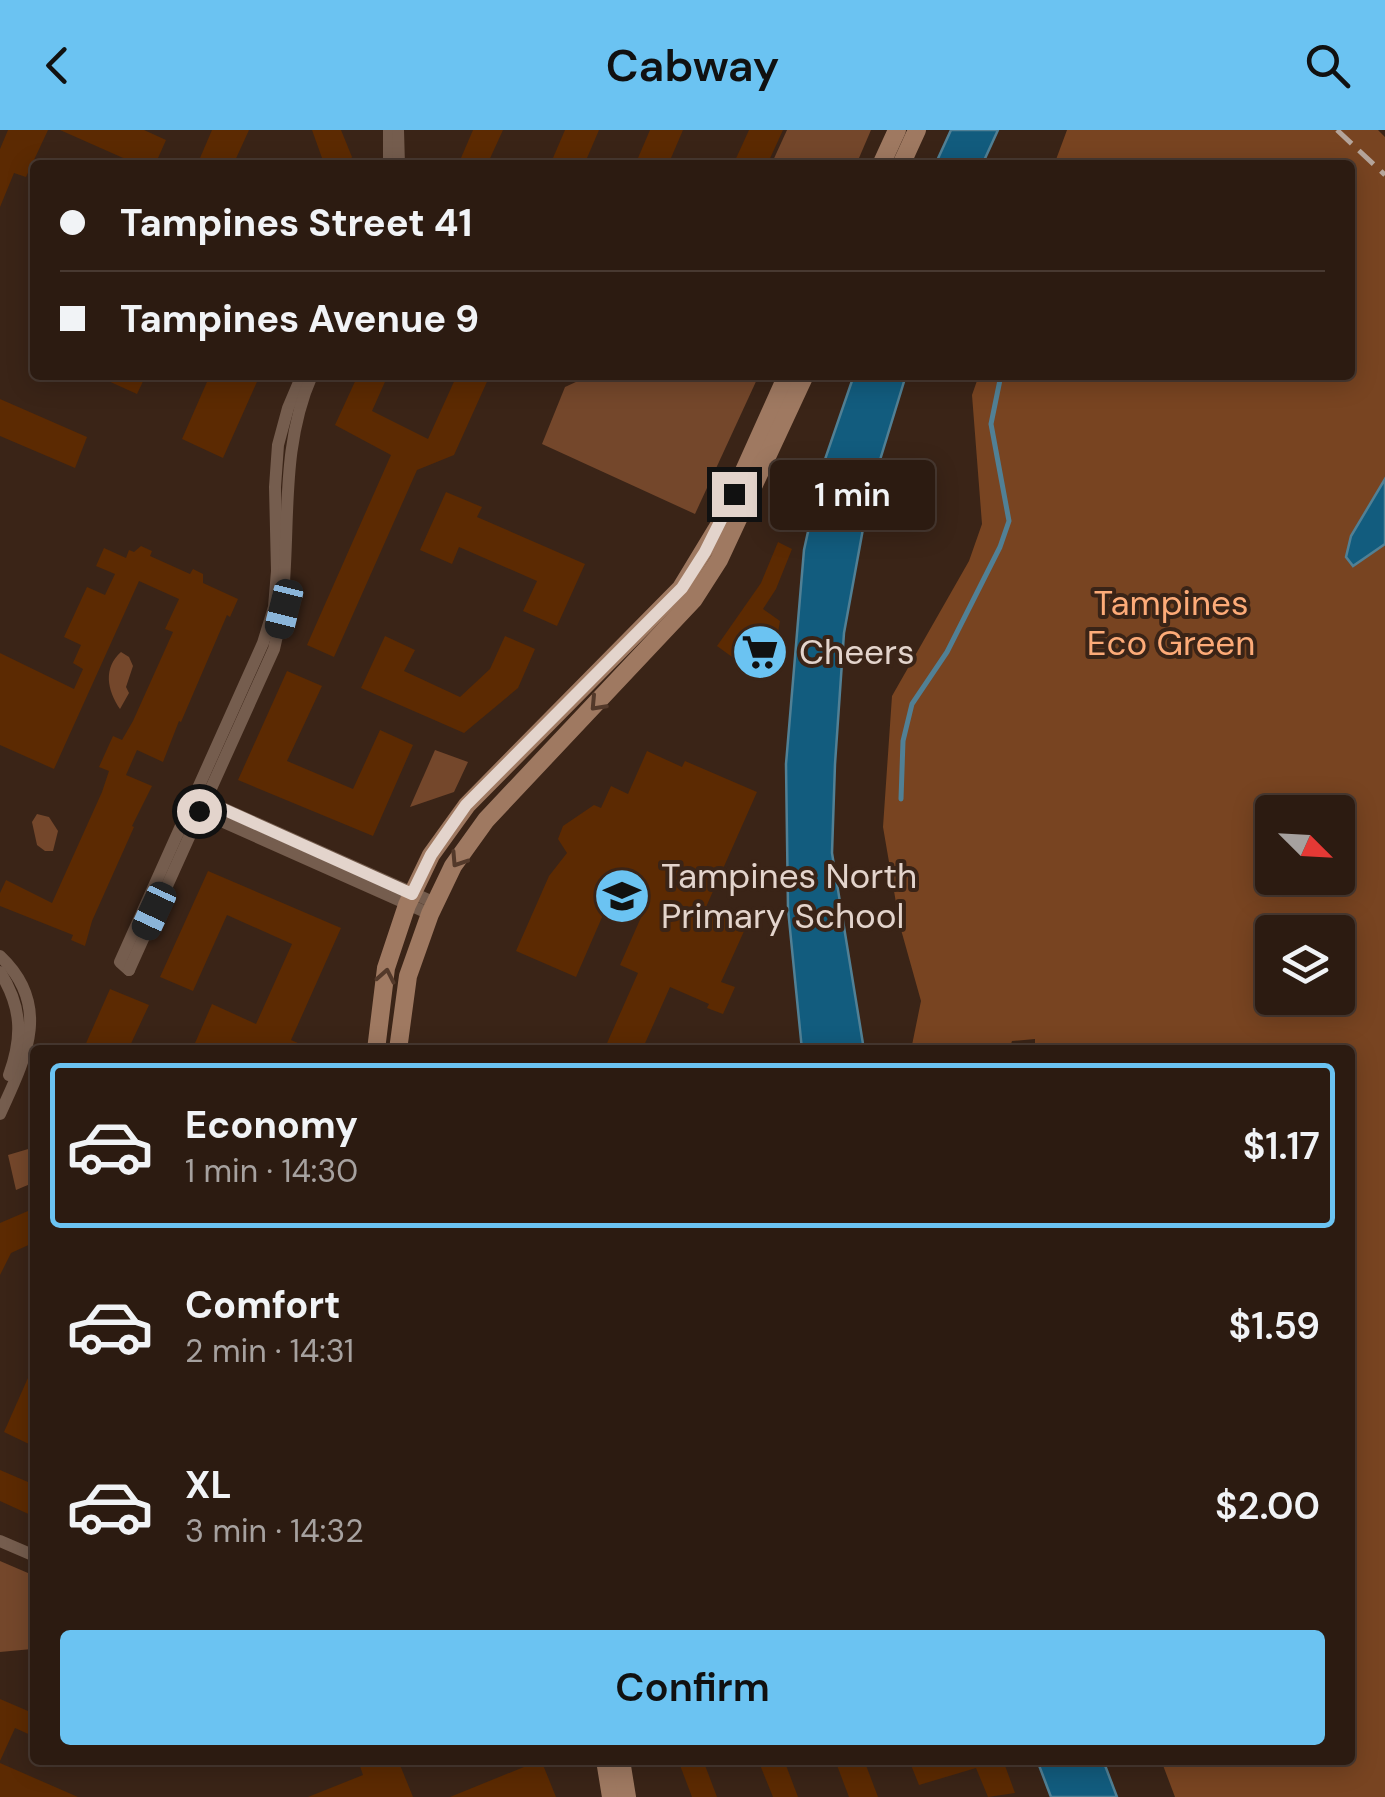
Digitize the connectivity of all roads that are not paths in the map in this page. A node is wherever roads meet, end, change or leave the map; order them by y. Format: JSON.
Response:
{"nodes":[{"id":1,"x":389,"y":130,"type":"edge"},
{"id":2,"x":398,"y":130,"type":"edge"},
{"id":3,"x":896,"y":130,"type":"edge"},
{"id":4,"x":916,"y":130,"type":"edge"},
{"id":5,"x":389,"y":160,"type":"edge"},
{"id":6,"x":399,"y":160,"type":"edge"},
{"id":7,"x":883,"y":160,"type":"edge"},
{"id":8,"x":903,"y":160,"type":"edge"},
{"id":9,"x":300,"y":380,"type":"edge"},
{"id":10,"x":310,"y":380,"type":"edge"},
{"id":11,"x":786,"y":380,"type":"edge"},
{"id":12,"x":804,"y":380,"type":"edge"},
{"id":13,"x":282,"y":572,"type":"junction"},
{"id":14,"x":197,"y":803,"type":"junction"},
{"id":15,"x":409,"y":899,"type":"junction"},
{"id":16,"x":432,"y":909,"type":"junction"},
{"id":17,"x":0,"y":956,"type":"edge"},
{"id":18,"x":0,"y":972,"type":"edge"},
{"id":19,"x":377,"y":1045,"type":"edge"},
{"id":20,"x":399,"y":1045,"type":"edge"},
{"id":21,"x":0,"y":1096,"type":"edge"},
{"id":22,"x":0,"y":1114,"type":"edge"},
{"id":23,"x":0,"y":1541,"type":"edge"},
{"id":24,"x":30,"y":1554,"type":"edge"},
{"id":25,"x":607,"y":1765,"type":"edge"},
{"id":26,"x":622,"y":1765,"type":"edge"},
{"id":27,"x":612,"y":1797,"type":"edge"},
{"id":28,"x":627,"y":1797,"type":"edge"}],
"edges":[{"from":1,"to":5,"type":"street"},
{"from":2,"to":6,"type":"street"},
{"from":3,"to":7,"type":"main road"},
{"from":4,"to":8,"type":"main road"},
{"from":9,"to":13,"type":"street"},
{"from":10,"to":13,"type":"street"},
{"from":11,"to":15,"type":"main road"},
{"from":12,"to":16,"type":"main road","one_way":true},
{"from":13,"to":14,"type":"street"},
{"from":14,"to":14,"type":"street"},
{"from":14,"to":15,"type":"street"},
{"from":15,"to":16,"type":"street"},
{"from":19,"to":15,"type":"main road","one_way":true},
{"from":16,"to":20,"type":"main road"},
{"from":17,"to":22,"type":"street"},
{"from":18,"to":21,"type":"street"},
{"from":23,"to":24,"type":"street"},
{"from":25,"to":27,"type":"main road"},
{"from":26,"to":28,"type":"main road"}]}
